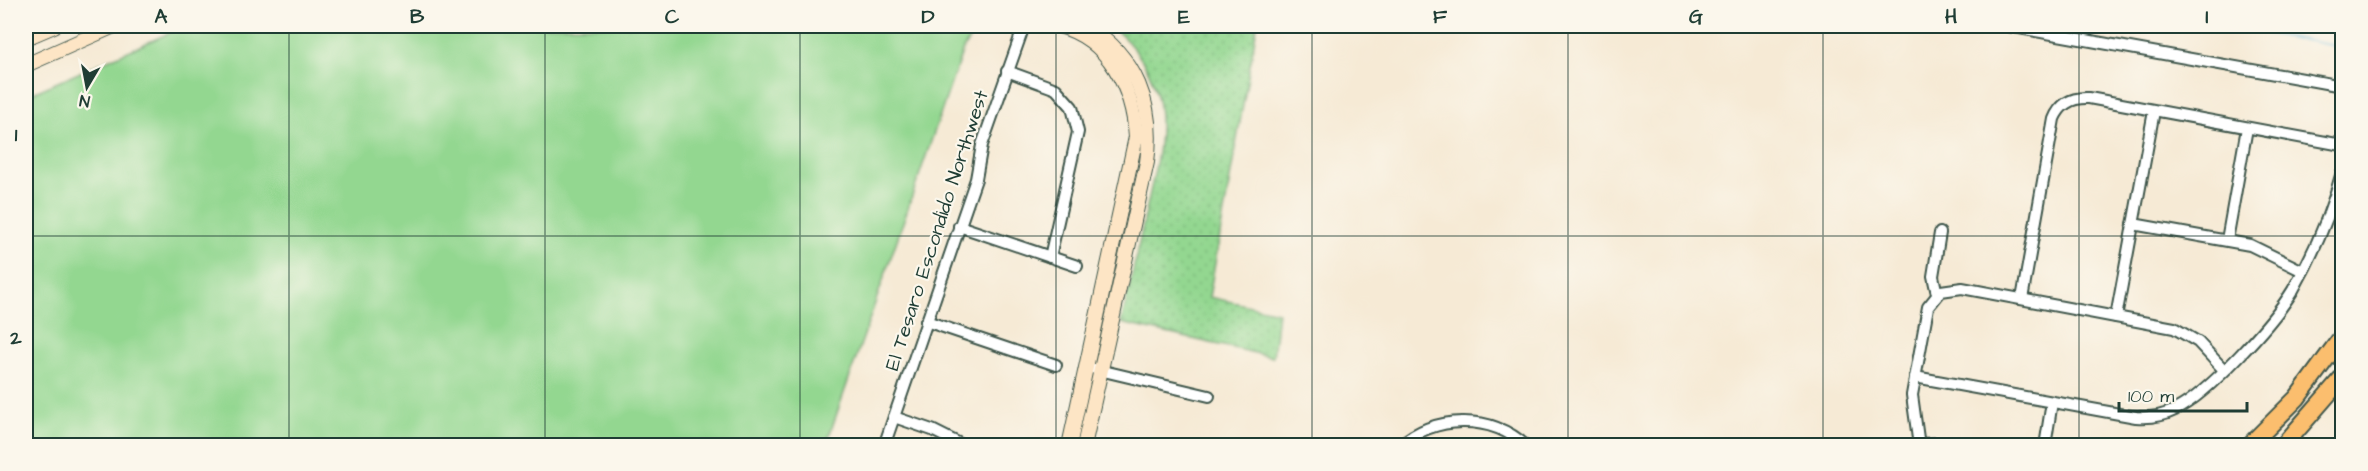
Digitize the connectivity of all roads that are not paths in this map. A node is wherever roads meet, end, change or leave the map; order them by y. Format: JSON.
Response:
{"nodes":[{"id":1,"x":54,"y":26,"type":"edge"},
{"id":2,"x":114,"y":26,"type":"edge"},
{"id":3,"x":1024,"y":26,"type":"edge"},
{"id":4,"x":1059,"y":26,"type":"edge"},
{"id":5,"x":1087,"y":26,"type":"edge"},
{"id":6,"x":2008,"y":26,"type":"edge"},
{"id":7,"x":26,"y":38,"type":"edge"},
{"id":8,"x":26,"y":65,"type":"edge"},
{"id":9,"x":1007,"y":71,"type":"junction"},
{"id":10,"x":2343,"y":86,"type":"edge"},
{"id":11,"x":2154,"y":111,"type":"junction"},
{"id":12,"x":2247,"y":128,"type":"junction"},
{"id":13,"x":2343,"y":145,"type":"edge"},
{"id":14,"x":2343,"y":172,"type":"edge"},
{"id":15,"x":2133,"y":224,"type":"junction"},
{"id":16,"x":959,"y":226,"type":"junction"},
{"id":17,"x":1940,"y":233,"type":"dead end"},
{"id":18,"x":2227,"y":240,"type":"junction"},
{"id":19,"x":1050,"y":257,"type":"junction"},
{"id":20,"x":1077,"y":266,"type":"dead end"},
{"id":21,"x":2303,"y":271,"type":"junction"},
{"id":22,"x":1937,"y":294,"type":"junction"},
{"id":23,"x":2022,"y":299,"type":"junction"},
{"id":24,"x":2116,"y":317,"type":"junction"},
{"id":25,"x":926,"y":321,"type":"junction"},
{"id":26,"x":2343,"y":337,"type":"edge"},
{"id":27,"x":1056,"y":365,"type":"dead end"},
{"id":28,"x":1086,"y":367,"type":"junction"},
{"id":29,"x":1101,"y":370,"type":"junction"},
{"id":30,"x":2224,"y":370,"type":"junction"},
{"id":31,"x":1915,"y":377,"type":"junction"},
{"id":32,"x":2343,"y":378,"type":"edge"},
{"id":33,"x":1209,"y":396,"type":"dead end"},
{"id":34,"x":2052,"y":402,"type":"junction"},
{"id":35,"x":894,"y":417,"type":"junction"},
{"id":36,"x":1918,"y":445,"type":"edge"},
{"id":37,"x":884,"y":446,"type":"edge"},
{"id":38,"x":964,"y":446,"type":"edge"},
{"id":39,"x":1069,"y":446,"type":"edge"},
{"id":40,"x":1084,"y":446,"type":"edge"},
{"id":41,"x":1399,"y":446,"type":"edge"},
{"id":42,"x":1526,"y":446,"type":"edge"},
{"id":43,"x":1969,"y":446,"type":"edge"},
{"id":44,"x":2045,"y":446,"type":"edge"},
{"id":45,"x":2249,"y":446,"type":"edge"},
{"id":46,"x":2283,"y":446,"type":"edge"}],
"edges":[{"from":1,"to":7,"type":"street"},
{"from":2,"to":8,"type":"street"},
{"from":3,"to":9,"type":"street","name":"El Tesaro Escondido Northwest"},
{"from":4,"to":28,"type":"street"},
{"from":5,"to":29,"type":"street"},
{"from":6,"to":10,"type":"street"},
{"from":9,"to":16,"type":"street","name":"El Tesaro Escondido Northwest"},
{"from":9,"to":19,"type":"street"},
{"from":11,"to":12,"type":"street"},
{"from":11,"to":15,"type":"street"},
{"from":11,"to":23,"type":"street"},
{"from":12,"to":13,"type":"street"},
{"from":12,"to":18,"type":"street"},
{"from":14,"to":21,"type":"street"},
{"from":15,"to":18,"type":"street"},
{"from":15,"to":24,"type":"street"},
{"from":16,"to":19,"type":"street"},
{"from":16,"to":25,"type":"street","name":"El Tesaro Escondido Northwest"},
{"from":17,"to":22,"type":"street"},
{"from":18,"to":21,"type":"street"},
{"from":19,"to":20,"type":"street"},
{"from":21,"to":30,"type":"street"},
{"from":22,"to":23,"type":"street"},
{"from":22,"to":31,"type":"street"},
{"from":23,"to":24,"type":"street"},
{"from":24,"to":30,"type":"street"},
{"from":25,"to":27,"type":"street"},
{"from":25,"to":35,"type":"street","name":"El Tesaro Escondido Northwest"},
{"from":26,"to":45,"type":"main road"},
{"from":28,"to":29,"type":"street"},
{"from":28,"to":39,"type":"street"},
{"from":29,"to":33,"type":"street"},
{"from":29,"to":40,"type":"street"},
{"from":30,"to":34,"type":"street"},
{"from":31,"to":34,"type":"street"},
{"from":31,"to":36,"type":"street"},
{"from":32,"to":46,"type":"main road"},
{"from":34,"to":44,"type":"street"},
{"from":35,"to":37,"type":"street","name":"El Tesaro Escondido Northwest"},
{"from":35,"to":38,"type":"street"},
{"from":36,"to":43,"type":"street"},
{"from":41,"to":42,"type":"street"}]}
